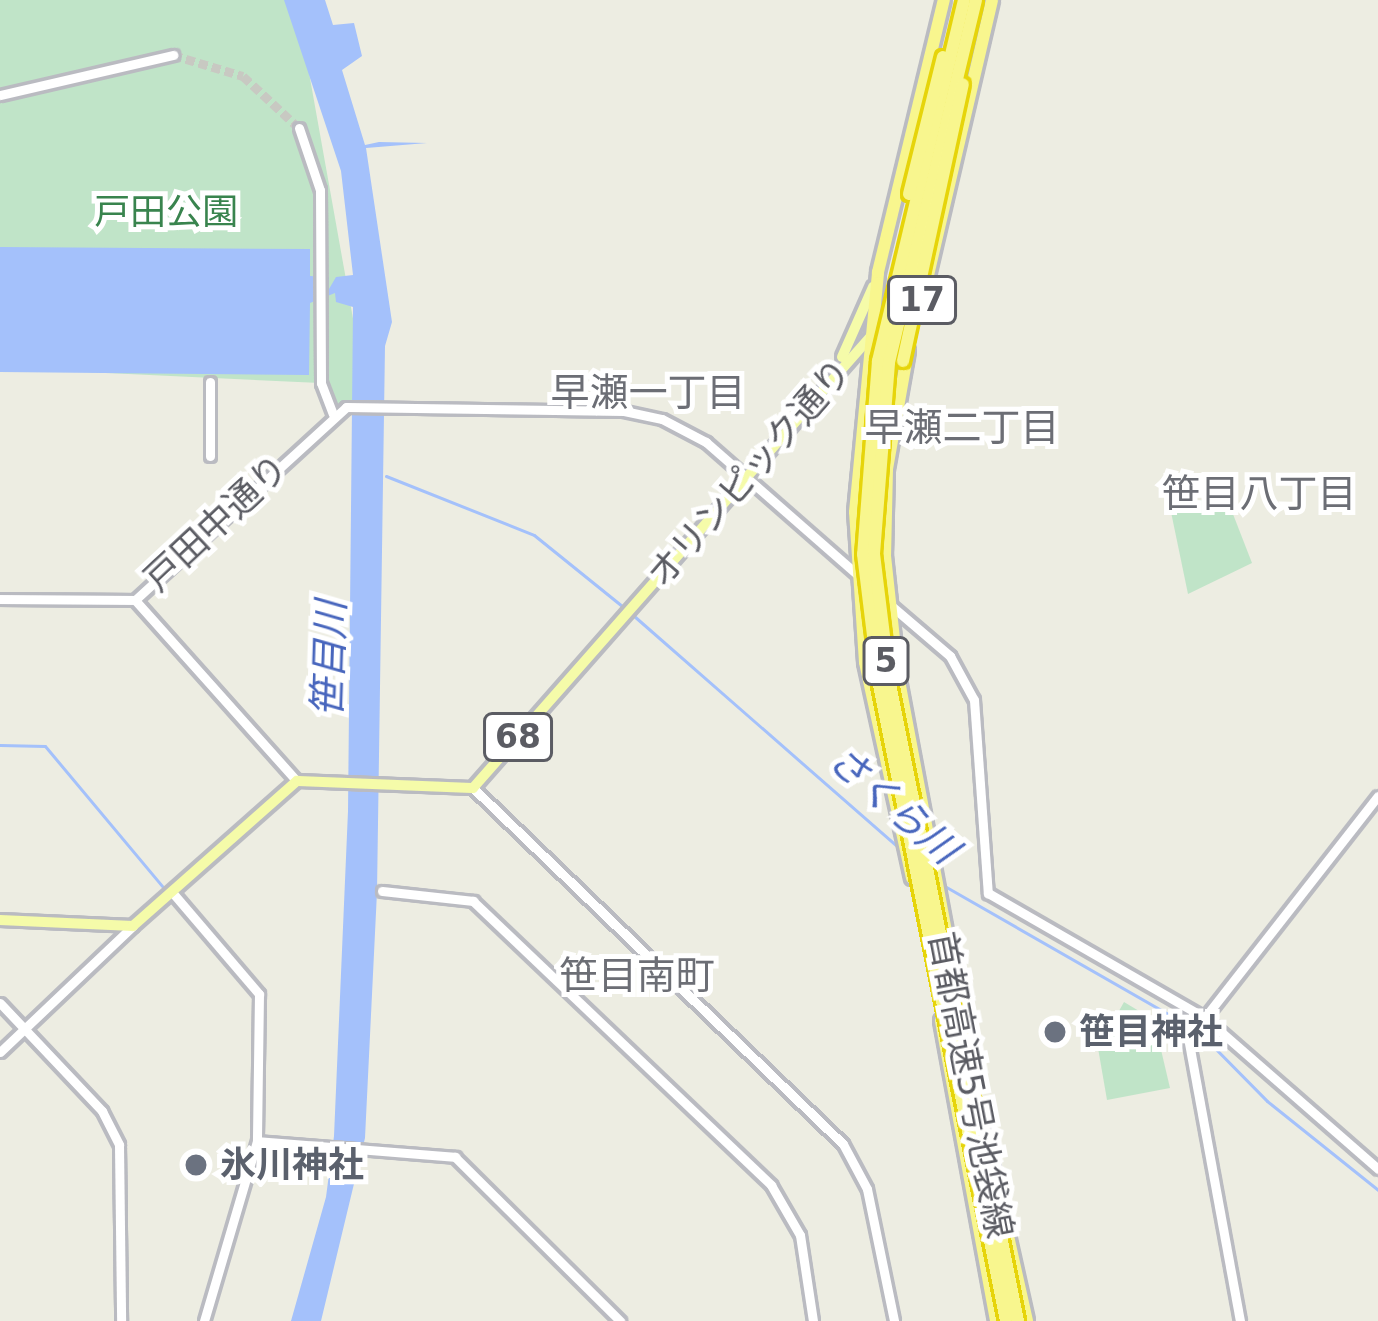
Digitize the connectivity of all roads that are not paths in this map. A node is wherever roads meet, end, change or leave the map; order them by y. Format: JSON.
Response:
{"nodes":[{"id":1,"x":944,"y":0,"type":"edge"},
{"id":2,"x":962,"y":0,"type":"edge"},
{"id":3,"x":977,"y":0,"type":"edge"},
{"id":4,"x":992,"y":0,"type":"edge"},
{"id":5,"x":173,"y":55,"type":"tunnel mouth"},
{"id":6,"x":0,"y":95,"type":"edge"},
{"id":7,"x":299,"y":128,"type":"tunnel mouth"},
{"id":8,"x":944,"y":220,"type":"junction"},
{"id":9,"x":878,"y":272,"type":"junction"},
{"id":10,"x":871,"y":336,"type":"junction"},
{"id":11,"x":827,"y":379,"type":"junction"},
{"id":12,"x":210,"y":382,"type":"dead end"},
{"id":13,"x":895,"y":405,"type":"junction"},
{"id":14,"x":862,"y":408,"type":"junction"},
{"id":15,"x":333,"y":414,"type":"junction"},
{"id":16,"x":210,"y":456,"type":"dead end"},
{"id":17,"x":743,"y":476,"type":"junction"},
{"id":18,"x":855,"y":572,"type":"junction"},
{"id":19,"x":0,"y":599,"type":"edge"},
{"id":20,"x":135,"y":600,"type":"junction"},
{"id":21,"x":889,"y":604,"type":"junction"},
{"id":22,"x":297,"y":781,"type":"junction"},
{"id":23,"x":473,"y":788,"type":"junction"},
{"id":24,"x":1378,"y":796,"type":"edge"},
{"id":25,"x":382,"y":891,"type":"dead end"},
{"id":26,"x":172,"y":892,"type":"junction"},
{"id":27,"x":0,"y":920,"type":"edge"},
{"id":28,"x":134,"y":926,"type":"junction"},
{"id":29,"x":0,"y":1003,"type":"edge"},
{"id":30,"x":939,"y":1008,"type":"junction"},
{"id":31,"x":1202,"y":1019,"type":"junction"},
{"id":32,"x":25,"y":1029,"type":"junction"},
{"id":33,"x":0,"y":1052,"type":"edge"},
{"id":34,"x":256,"y":1141,"type":"junction"},
{"id":35,"x":1378,"y":1169,"type":"edge"},
{"id":36,"x":121,"y":1321,"type":"edge"},
{"id":37,"x":204,"y":1321,"type":"edge"},
{"id":38,"x":620,"y":1321,"type":"edge"},
{"id":39,"x":812,"y":1321,"type":"edge"},
{"id":40,"x":894,"y":1321,"type":"edge"},
{"id":41,"x":996,"y":1321,"type":"edge"},
{"id":42,"x":1015,"y":1321,"type":"edge"},
{"id":43,"x":1240,"y":1321,"type":"edge"}],
"edges":[{"from":1,"to":9,"type":"highway","number":"17"},
{"from":2,"to":14,"type":"highway","bridge":true},
{"from":2,"to":42,"type":"highway","name":"首都高速5号池袋線","number":"5","bridge":true},
{"from":3,"to":13,"type":"highway","bridge":true},
{"from":3,"to":42,"type":"highway","name":"首都高速5号池袋線","number":"5","bridge":true},
{"from":4,"to":8,"type":"highway","number":"17"},
{"from":5,"to":6,"type":"street"},
{"from":7,"to":15,"type":"street"},
{"from":8,"to":10,"type":"main road","name":"オリンピック通り","number":"68"},
{"from":8,"to":13,"type":"highway","number":"17"},
{"from":9,"to":10,"type":"highway","number":"17"},
{"from":9,"to":11,"type":"main road","number":"68"},
{"from":10,"to":11,"type":"main road","name":"オリンピック通り","number":"68"},
{"from":10,"to":14,"type":"highway","number":"17"},
{"from":11,"to":17,"type":"main road","name":"オリンピック通り","number":"68"},
{"from":12,"to":16,"type":"street"},
{"from":13,"to":21,"type":"highway","number":"17"},
{"from":14,"to":18,"type":"highway","number":"17"},
{"from":15,"to":17,"type":"street","name":"戸田中通り"},
{"from":15,"to":20,"type":"street","name":"戸田中通り"},
{"from":17,"to":18,"type":"street"},
{"from":17,"to":23,"type":"main road","name":"オリンピック通り","number":"68"},
{"from":18,"to":21,"type":"street"},
{"from":18,"to":30,"type":"highway","number":"17"},
{"from":19,"to":20,"type":"street","name":"戸田中通り"},
{"from":20,"to":22,"type":"street"},
{"from":21,"to":31,"type":"street"},
{"from":21,"to":42,"type":"highway","number":"17"},
{"from":22,"to":23,"type":"main road","number":"68"},
{"from":22,"to":26,"type":"main road"},
{"from":23,"to":40,"type":"street"},
{"from":24,"to":31,"type":"street"},
{"from":25,"to":39,"type":"street"},
{"from":26,"to":28,"type":"main road"},
{"from":26,"to":34,"type":"street"},
{"from":27,"to":28,"type":"main road"},
{"from":28,"to":32,"type":"street"},
{"from":29,"to":32,"type":"street"},
{"from":30,"to":41,"type":"highway","number":"17"},
{"from":30,"to":42,"type":"highway","number":"17"},
{"from":31,"to":35,"type":"street"},
{"from":31,"to":43,"type":"street"},
{"from":32,"to":33,"type":"street"},
{"from":32,"to":36,"type":"street"},
{"from":34,"to":37,"type":"street"},
{"from":34,"to":38,"type":"street"}]}
